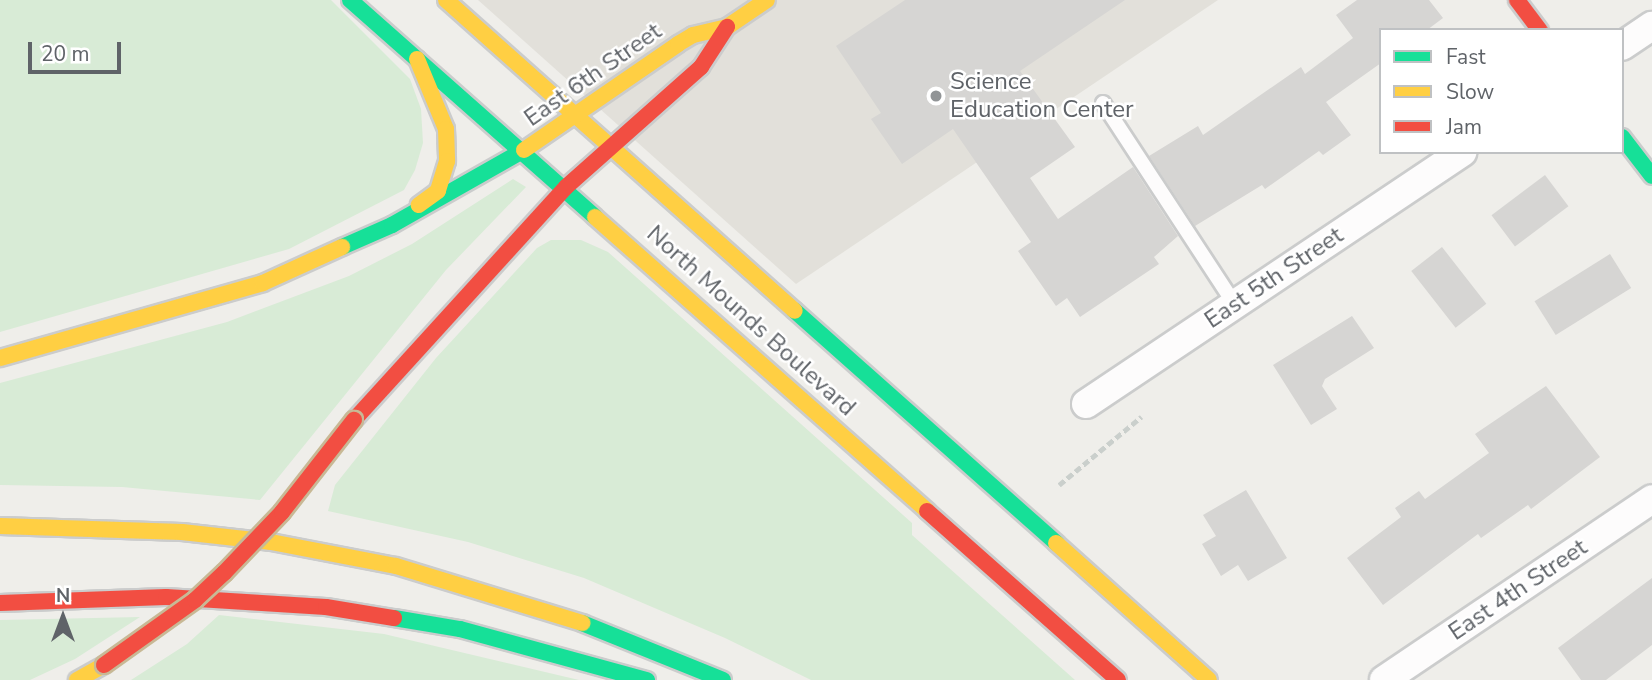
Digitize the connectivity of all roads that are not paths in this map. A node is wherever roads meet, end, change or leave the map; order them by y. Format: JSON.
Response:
{"nodes":[{"id":1,"x":350,"y":0,"type":"edge"},
{"id":2,"x":446,"y":0,"type":"edge"},
{"id":3,"x":767,"y":0,"type":"edge"},
{"id":4,"x":1517,"y":0,"type":"edge"},
{"id":5,"x":727,"y":26,"type":"junction"},
{"id":6,"x":1652,"y":26,"type":"edge"},
{"id":7,"x":1538,"y":28,"type":"edge"},
{"id":8,"x":1624,"y":45,"type":"edge"},
{"id":9,"x":416,"y":59,"type":"junction"},
{"id":10,"x":1103,"y":103,"type":"dead end"},
{"id":11,"x":574,"y":116,"type":"junction"},
{"id":12,"x":1624,"y":140,"type":"edge"},
{"id":13,"x":524,"y":150,"type":"junction"},
{"id":14,"x":609,"y":150,"type":"junction"},
{"id":15,"x":1460,"y":154,"type":"edge"},
{"id":16,"x":1652,"y":176,"type":"edge"},
{"id":17,"x":566,"y":187,"type":"junction"},
{"id":18,"x":392,"y":225,"type":"junction"},
{"id":19,"x":1235,"y":305,"type":"junction"},
{"id":20,"x":0,"y":358,"type":"edge"},
{"id":21,"x":1086,"y":404,"type":"dead end"},
{"id":22,"x":1652,"y":499,"type":"edge"},
{"id":23,"x":0,"y":526,"type":"edge"},
{"id":24,"x":0,"y":603,"type":"edge"},
{"id":25,"x":76,"y":680,"type":"edge"},
{"id":26,"x":646,"y":680,"type":"edge"},
{"id":27,"x":723,"y":680,"type":"edge"},
{"id":28,"x":1118,"y":680,"type":"edge"},
{"id":29,"x":1209,"y":680,"type":"edge"},
{"id":30,"x":1384,"y":680,"type":"edge"}],
"edges":[{"from":1,"to":9,"type":"main road","name":"North Mounds Boulevard"},
{"from":2,"to":11,"type":"main road","name":"North Mounds Boulevard"},
{"from":3,"to":5,"type":"main road","name":"East 6th Street"},
{"from":4,"to":7,"type":"main road"},
{"from":5,"to":11,"type":"main road","name":"East 6th Street"},
{"from":5,"to":14,"type":"main road","name":"East 6th Street"},
{"from":6,"to":8,"type":"street"},
{"from":9,"to":13,"type":"main road","name":"North Mounds Boulevard"},
{"from":9,"to":18,"type":"main road"},
{"from":10,"to":19,"type":"lane"},
{"from":11,"to":13,"type":"main road","name":"East 6th Street"},
{"from":11,"to":14,"type":"main road","name":"North Mounds Boulevard"},
{"from":12,"to":16,"type":"main road"},
{"from":13,"to":17,"type":"main road","name":"North Mounds Boulevard"},
{"from":13,"to":18,"type":"main road","name":"East 6th Street"},
{"from":14,"to":17,"type":"main road","name":"East 6th Street"},
{"from":14,"to":29,"type":"main road","name":"North Mounds Boulevard"},
{"from":15,"to":19,"type":"street","name":"East 5th Street"},
{"from":17,"to":25,"type":"main road","name":"East 6th Street","bridge":true},
{"from":17,"to":28,"type":"main road","name":"North Mounds Boulevard"},
{"from":18,"to":20,"type":"main road"},
{"from":19,"to":21,"type":"street","name":"East 5th Street"},
{"from":22,"to":30,"type":"street","name":"East 4th Street"},
{"from":23,"to":27,"type":"main road"},
{"from":24,"to":26,"type":"main road"}]}
